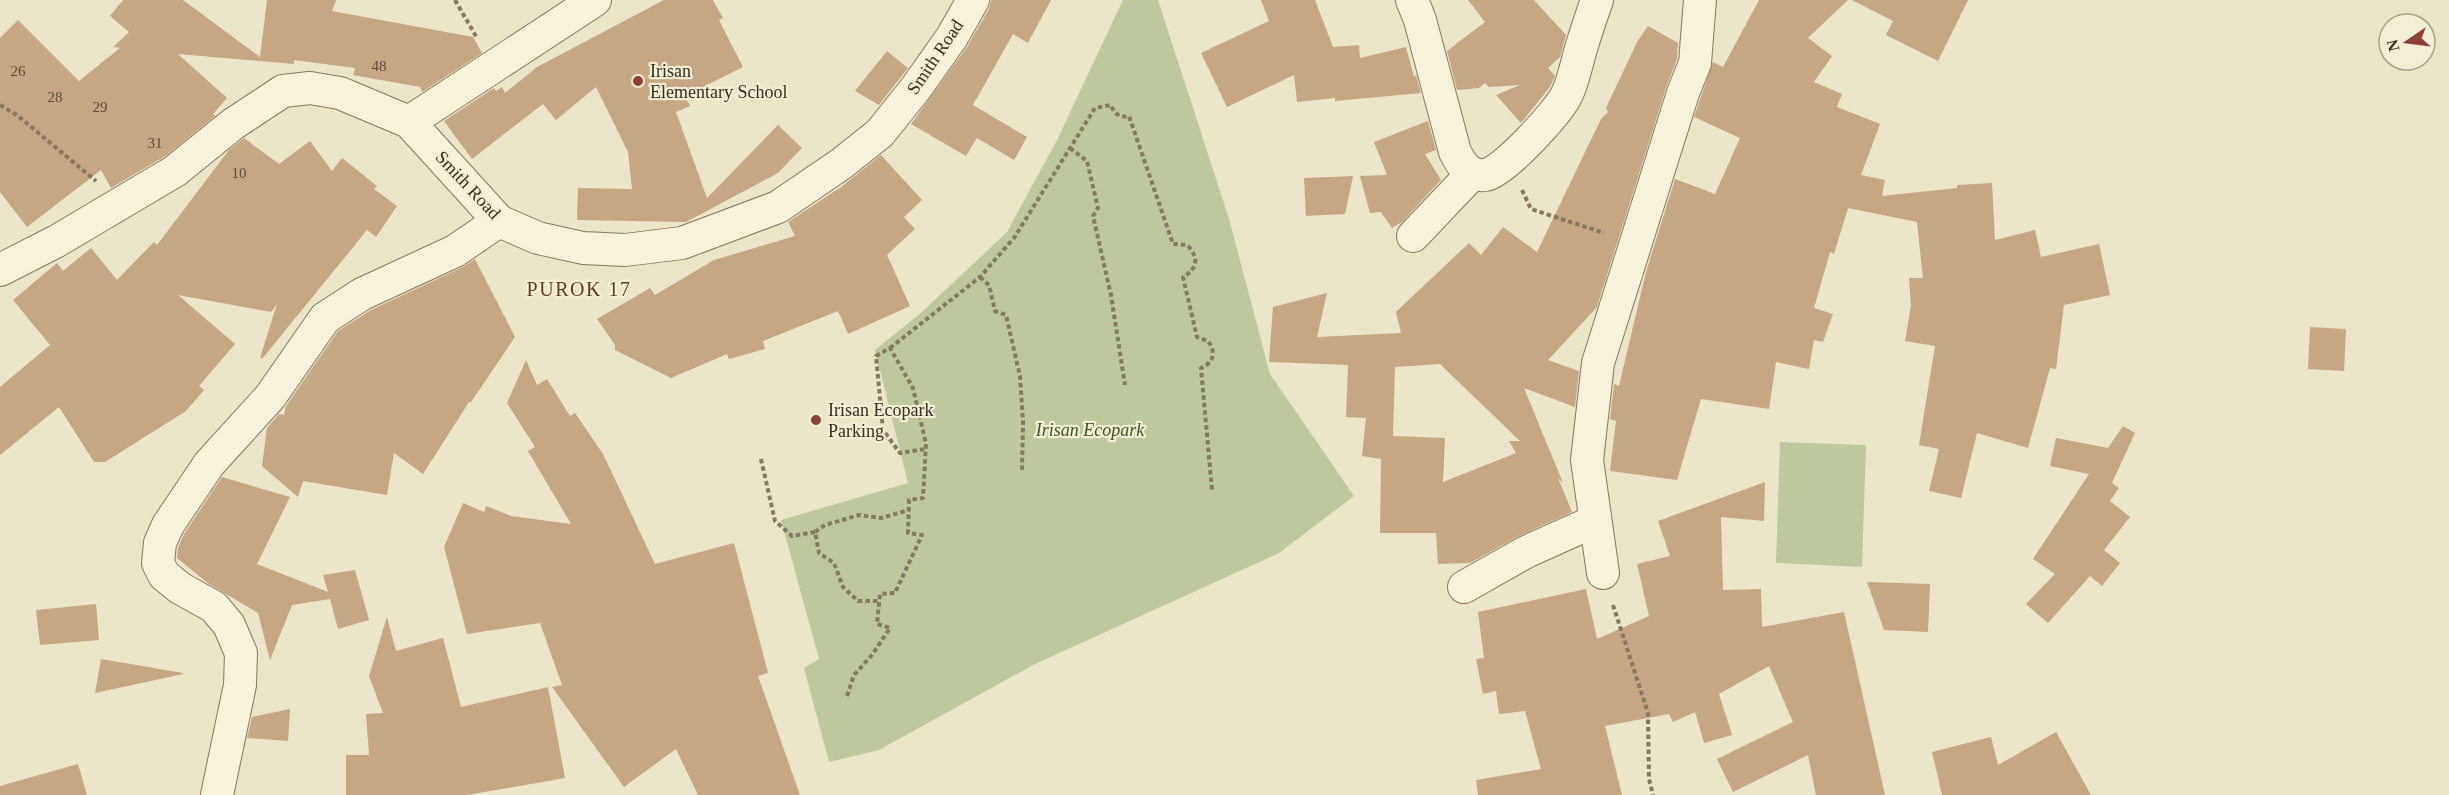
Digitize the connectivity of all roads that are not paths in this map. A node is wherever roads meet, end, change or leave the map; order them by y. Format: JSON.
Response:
{"nodes":[{"id":1,"x":595,"y":0,"type":"edge"},
{"id":2,"x":973,"y":0,"type":"edge"},
{"id":3,"x":1412,"y":0,"type":"edge"},
{"id":4,"x":1597,"y":0,"type":"edge"},
{"id":5,"x":1700,"y":0,"type":"edge"},
{"id":6,"x":409,"y":122,"type":"junction"},
{"id":7,"x":1472,"y":174,"type":"junction"},
{"id":8,"x":499,"y":221,"type":"junction"},
{"id":9,"x":1413,"y":236,"type":"dead end"},
{"id":10,"x":0,"y":270,"type":"edge"},
{"id":11,"x":1595,"y":521,"type":"junction"},
{"id":12,"x":1603,"y":573,"type":"road end"},
{"id":13,"x":1464,"y":587,"type":"dead end"},
{"id":14,"x":217,"y":795,"type":"edge"}],
"edges":[{"from":1,"to":6,"type":"street"},
{"from":2,"to":8,"type":"street","name":"Smith Road"},
{"from":3,"to":7,"type":"street"},
{"from":4,"to":7,"type":"street"},
{"from":5,"to":11,"type":"street"},
{"from":6,"to":8,"type":"street","name":"Smith Road"},
{"from":6,"to":10,"type":"street","name":"Smith Road"},
{"from":7,"to":9,"type":"street"},
{"from":8,"to":14,"type":"street"},
{"from":11,"to":12,"type":"street"},
{"from":11,"to":13,"type":"street"}]}
